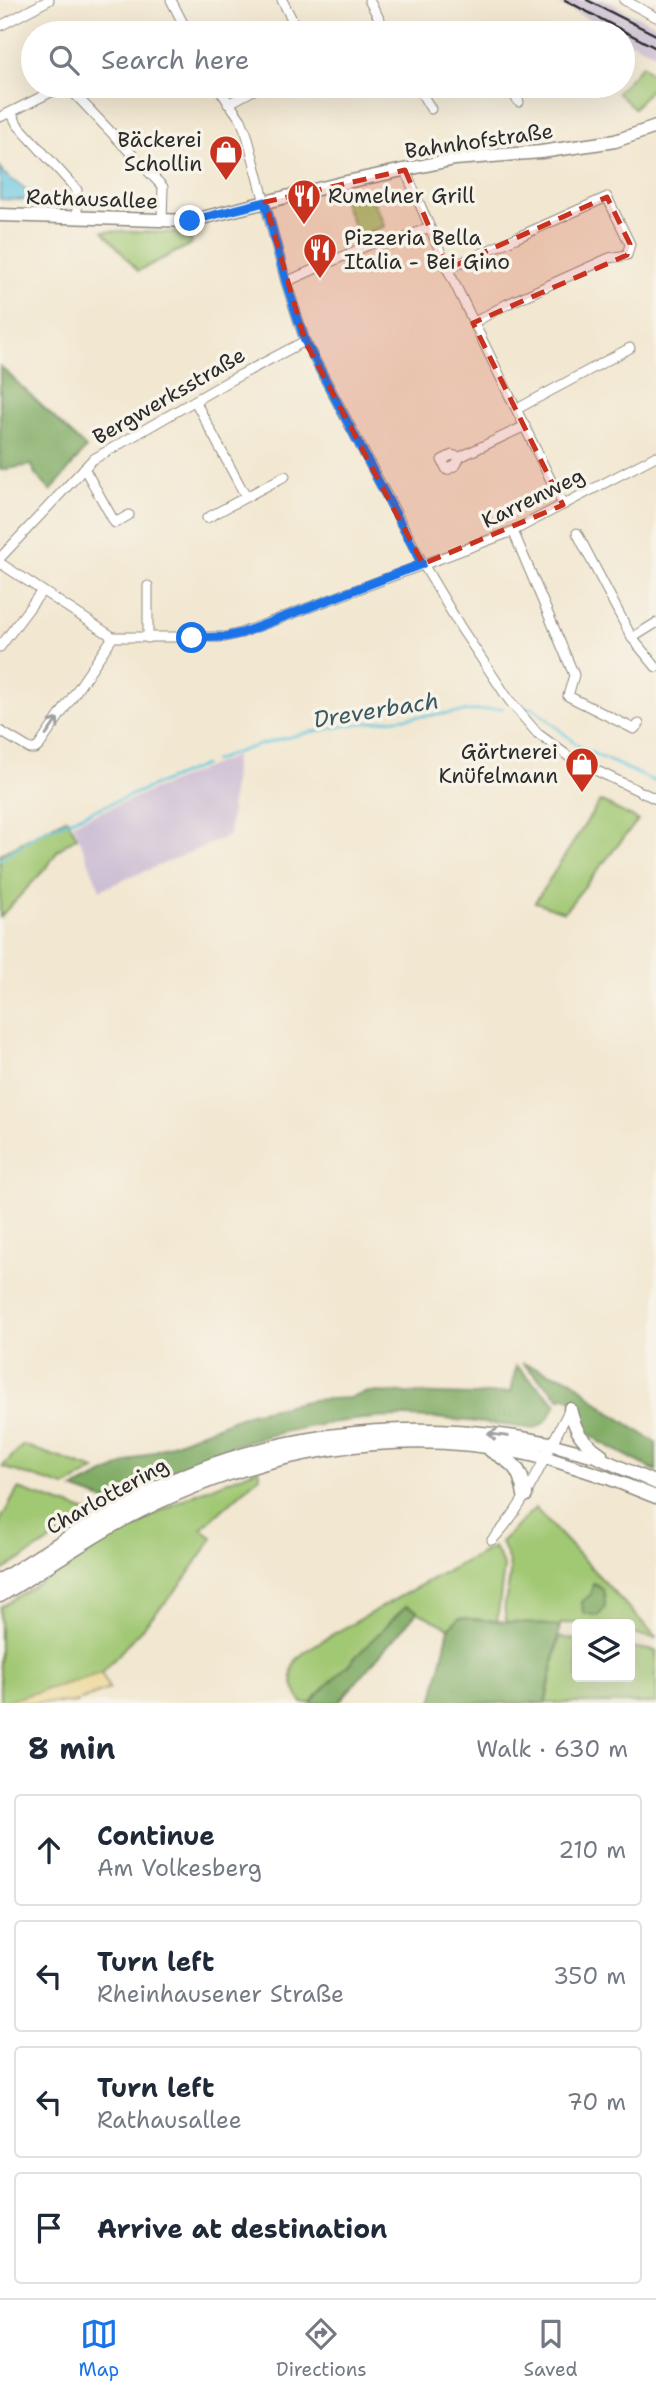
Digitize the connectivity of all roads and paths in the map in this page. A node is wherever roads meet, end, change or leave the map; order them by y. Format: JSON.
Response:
{"nodes":[{"id":1,"x":48,"y":0,"type":"edge"},
{"id":2,"x":171,"y":0,"type":"edge"},
{"id":3,"x":282,"y":0,"type":"edge"},
{"id":4,"x":369,"y":0,"type":"edge"},
{"id":5,"x":624,"y":0,"type":"edge"},
{"id":6,"x":656,"y":17,"type":"edge"},
{"id":7,"x":182,"y":21,"type":"edge"},
{"id":8,"x":293,"y":21,"type":"edge"},
{"id":9,"x":380,"y":21,"type":"edge"},
{"id":10,"x":0,"y":26,"type":"edge"},
{"id":11,"x":39,"y":98,"type":"edge"},
{"id":12,"x":78,"y":98,"type":"edge"},
{"id":13,"x":224,"y":98,"type":"edge"},
{"id":14,"x":239,"y":98,"type":"edge"},
{"id":15,"x":424,"y":98,"type":"edge"},
{"id":16,"x":516,"y":98,"type":"edge"},
{"id":17,"x":519,"y":102,"type":"dead end"},
{"id":18,"x":228,"y":104,"type":"junction"},
{"id":19,"x":431,"y":109,"type":"dead end"},
{"id":20,"x":11,"y":112,"type":"junction"},
{"id":21,"x":0,"y":117,"type":"edge"},
{"id":22,"x":656,"y":127,"type":"edge"},
{"id":23,"x":405,"y":170,"type":"junction"},
{"id":24,"x":265,"y":202,"type":"junction"},
{"id":25,"x":0,"y":215,"type":"edge"},
{"id":26,"x":77,"y":218,"type":"junction"},
{"id":27,"x":162,"y":220,"type":"junction"},
{"id":28,"x":429,"y":227,"type":"junction"},
{"id":29,"x":447,"y":269,"type":"junction"},
{"id":30,"x":286,"y":282,"type":"junction"},
{"id":31,"x":473,"y":323,"type":"junction"},
{"id":32,"x":305,"y":341,"type":"junction"},
{"id":33,"x":630,"y":348,"type":"dead end"},
{"id":34,"x":195,"y":401,"type":"junction"},
{"id":35,"x":517,"y":410,"type":"junction"},
{"id":36,"x":525,"y":425,"type":"junction"},
{"id":37,"x":656,"y":456,"type":"edge"},
{"id":38,"x":460,"y":457,"type":"dead end"},
{"id":39,"x":84,"y":468,"type":"junction"},
{"id":40,"x":285,"y":476,"type":"dead end"},
{"id":41,"x":246,"y":497,"type":"junction"},
{"id":42,"x":563,"y":505,"type":"junction"},
{"id":43,"x":129,"y":515,"type":"dead end"},
{"id":44,"x":207,"y":519,"type":"dead end"},
{"id":45,"x":513,"y":531,"type":"junction"},
{"id":46,"x":577,"y":533,"type":"dead end"},
{"id":47,"x":0,"y":560,"type":"edge"},
{"id":48,"x":422,"y":564,"type":"junction"},
{"id":49,"x":148,"y":586,"type":"dead end"},
{"id":50,"x":42,"y":591,"type":"junction"},
{"id":51,"x":656,"y":623,"type":"edge"},
{"id":52,"x":113,"y":637,"type":"junction"},
{"id":53,"x":148,"y":638,"type":"junction"},
{"id":54,"x":632,"y":638,"type":"junction"},
{"id":55,"x":0,"y":647,"type":"edge"},
{"id":56,"x":656,"y":667,"type":"edge"},
{"id":57,"x":639,"y":724,"type":"dead end"},
{"id":58,"x":0,"y":731,"type":"edge"},
{"id":59,"x":656,"y":799,"type":"edge"},
{"id":60,"x":570,"y":1409,"type":"joint"},
{"id":61,"x":484,"y":1446,"type":"junction"},
{"id":62,"x":547,"y":1450,"type":"junction"},
{"id":63,"x":616,"y":1465,"type":"junction"},
{"id":64,"x":656,"y":1483,"type":"edge"},
{"id":65,"x":525,"y":1495,"type":"junction"},
{"id":66,"x":656,"y":1497,"type":"edge"},
{"id":67,"x":492,"y":1540,"type":"dead end"},
{"id":68,"x":0,"y":1581,"type":"edge"},
{"id":69,"x":0,"y":1595,"type":"edge"}],
"edges":[{"from":1,"to":10,"type":"street"},
{"from":2,"to":7,"type":"street"},
{"from":3,"to":8,"type":"street"},
{"from":4,"to":9,"type":"street"},
{"from":5,"to":6,"type":"street"},
{"from":11,"to":20,"type":"street"},
{"from":12,"to":27,"type":"street"},
{"from":13,"to":18,"type":"street"},
{"from":14,"to":18,"type":"street"},
{"from":15,"to":19,"type":"street"},
{"from":16,"to":17,"type":"street"},
{"from":18,"to":24,"type":"street"},
{"from":20,"to":21,"type":"street"},
{"from":20,"to":26,"type":"street"},
{"from":22,"to":23,"type":"main road","name":"Bahnhofstraße"},
{"from":23,"to":24,"type":"main road","name":"Bahnhofstraße"},
{"from":23,"to":28,"type":"street"},
{"from":24,"to":27,"type":"main road","name":"Rathausallee"},
{"from":24,"to":30,"type":"street"},
{"from":25,"to":26,"type":"main road","name":"Rathausallee"},
{"from":26,"to":27,"type":"main road","name":"Rathausallee"},
{"from":28,"to":29,"type":"street"},
{"from":28,"to":30,"type":"street"},
{"from":29,"to":31,"type":"street"},
{"from":29,"to":31,"type":"street"},
{"from":30,"to":32,"type":"street"},
{"from":31,"to":35,"type":"street"},
{"from":32,"to":34,"type":"street","name":"Bergwerksstraße"},
{"from":32,"to":48,"type":"street"},
{"from":33,"to":35,"type":"street"},
{"from":34,"to":39,"type":"street","name":"Bergwerksstraße"},
{"from":34,"to":41,"type":"street"},
{"from":35,"to":36,"type":"street"},
{"from":36,"to":38,"type":"street"},
{"from":36,"to":42,"type":"street"},
{"from":37,"to":42,"type":"street","name":"Karrenweg"},
{"from":39,"to":43,"type":"street","name":"Bergwerksstraße"},
{"from":39,"to":47,"type":"street"},
{"from":40,"to":41,"type":"street"},
{"from":41,"to":44,"type":"street"},
{"from":42,"to":45,"type":"street","name":"Karrenweg"},
{"from":45,"to":48,"type":"street","name":"Karrenweg"},
{"from":45,"to":57,"type":"street"},
{"from":46,"to":54,"type":"street"},
{"from":47,"to":50,"type":"street"},
{"from":48,"to":53,"type":"street","name":"Karrenweg"},
{"from":48,"to":59,"type":"street"},
{"from":49,"to":53,"type":"street"},
{"from":50,"to":52,"type":"street"},
{"from":50,"to":55,"type":"street"},
{"from":51,"to":54,"type":"street"},
{"from":52,"to":53,"type":"street","name":"Karrenweg"},
{"from":58,"to":52,"type":"street","one_way":true},
{"from":54,"to":56,"type":"street"},
{"from":60,"to":62,"type":"street"},
{"from":60,"to":63,"type":"main road"},
{"from":61,"to":62,"type":"highway","name":"Charlottering"},
{"from":61,"to":65,"type":"highway"},
{"from":61,"to":69,"type":"highway","name":"Charlottering"},
{"from":62,"to":63,"type":"main road"},
{"from":62,"to":65,"type":"street"},
{"from":62,"to":66,"type":"main road"},
{"from":62,"to":68,"type":"highway","name":"Charlottering","one_way":true},
{"from":63,"to":64,"type":"main road"},
{"from":65,"to":67,"type":"street"}]}
